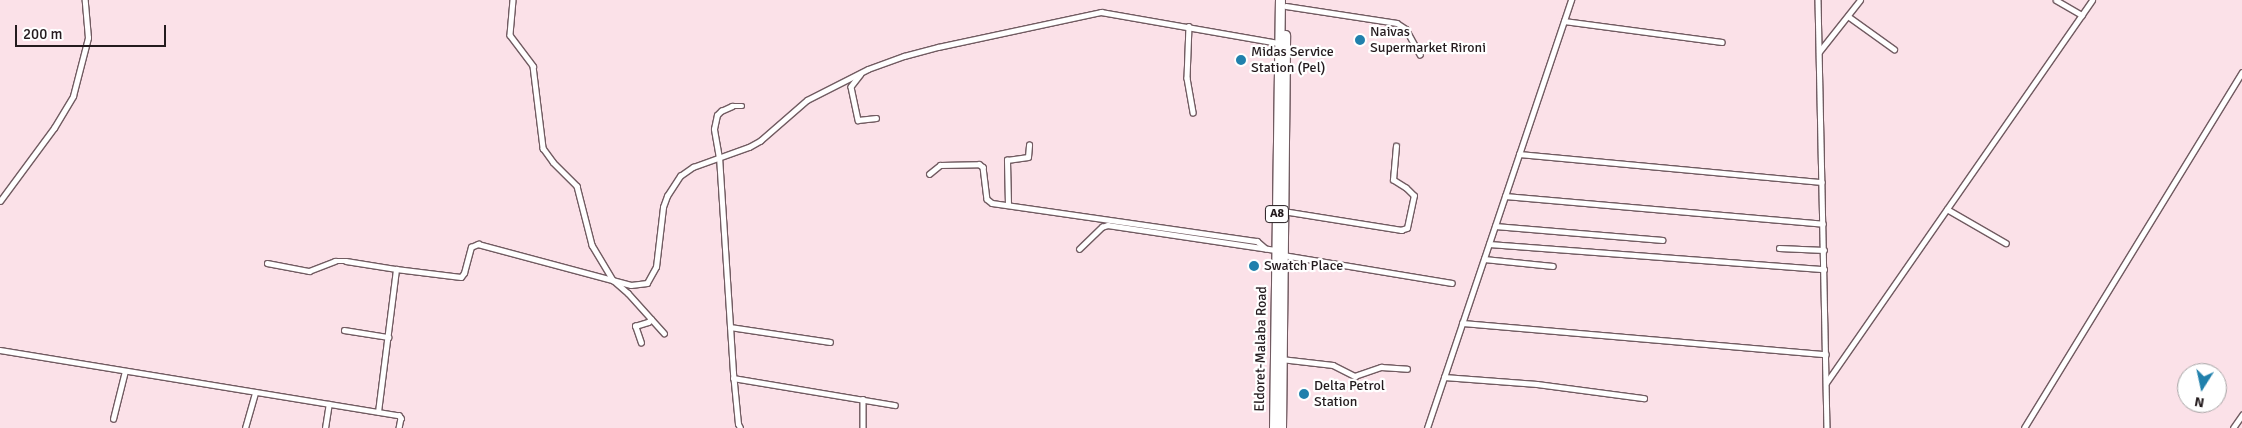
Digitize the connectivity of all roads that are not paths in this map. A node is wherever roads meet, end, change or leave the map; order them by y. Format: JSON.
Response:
{"nodes":[{"id":1,"x":85,"y":0,"type":"edge"},
{"id":2,"x":513,"y":0,"type":"edge"},
{"id":3,"x":1571,"y":0,"type":"edge"},
{"id":4,"x":1818,"y":0,"type":"edge"},
{"id":5,"x":1860,"y":0,"type":"edge"},
{"id":6,"x":2056,"y":0,"type":"edge"},
{"id":7,"x":2092,"y":0,"type":"edge"},
{"id":8,"x":1284,"y":2,"type":"edge"},
{"id":9,"x":2082,"y":15,"type":"junction"},
{"id":10,"x":1848,"y":16,"type":"junction"},
{"id":11,"x":1564,"y":21,"type":"junction"},
{"id":12,"x":1189,"y":26,"type":"junction"},
{"id":13,"x":1722,"y":42,"type":"dead end"},
{"id":14,"x":1279,"y":43,"type":"junction"},
{"id":15,"x":1894,"y":49,"type":"dead end"},
{"id":16,"x":1820,"y":52,"type":"junction"},
{"id":17,"x":1420,"y":54,"type":"dead end"},
{"id":18,"x":863,"y":72,"type":"junction"},
{"id":19,"x":2242,"y":72,"type":"edge"},
{"id":20,"x":742,"y":106,"type":"dead end"},
{"id":21,"x":1193,"y":112,"type":"dead end"},
{"id":22,"x":876,"y":118,"type":"dead end"},
{"id":23,"x":1029,"y":146,"type":"dead end"},
{"id":24,"x":1396,"y":146,"type":"dead end"},
{"id":25,"x":1519,"y":154,"type":"junction"},
{"id":26,"x":719,"y":158,"type":"junction"},
{"id":27,"x":929,"y":174,"type":"dead end"},
{"id":28,"x":1822,"y":182,"type":"junction"},
{"id":29,"x":1505,"y":196,"type":"junction"},
{"id":30,"x":0,"y":201,"type":"edge"},
{"id":31,"x":1008,"y":205,"type":"junction"},
{"id":32,"x":1947,"y":209,"type":"junction"},
{"id":33,"x":1283,"y":211,"type":"junction"},
{"id":34,"x":1823,"y":224,"type":"junction"},
{"id":35,"x":1495,"y":226,"type":"junction"},
{"id":36,"x":1662,"y":240,"type":"dead end"},
{"id":37,"x":2006,"y":243,"type":"dead end"},
{"id":38,"x":1489,"y":244,"type":"junction"},
{"id":39,"x":1265,"y":248,"type":"junction"},
{"id":40,"x":1779,"y":248,"type":"dead end"},
{"id":41,"x":1079,"y":249,"type":"dead end"},
{"id":42,"x":1824,"y":250,"type":"junction"},
{"id":43,"x":1280,"y":252,"type":"junction"},
{"id":44,"x":1484,"y":260,"type":"junction"},
{"id":45,"x":267,"y":263,"type":"dead end"},
{"id":46,"x":1553,"y":266,"type":"dead end"},
{"id":47,"x":396,"y":269,"type":"junction"},
{"id":48,"x":1824,"y":269,"type":"junction"},
{"id":49,"x":613,"y":280,"type":"junction"},
{"id":50,"x":1452,"y":283,"type":"dead end"},
{"id":51,"x":651,"y":319,"type":"junction"},
{"id":52,"x":1462,"y":323,"type":"junction"},
{"id":53,"x":730,"y":327,"type":"junction"},
{"id":54,"x":344,"y":330,"type":"dead end"},
{"id":55,"x":664,"y":333,"type":"dead end"},
{"id":56,"x":388,"y":337,"type":"junction"},
{"id":57,"x":830,"y":342,"type":"dead end"},
{"id":58,"x":640,"y":343,"type":"dead end"},
{"id":59,"x":0,"y":350,"type":"edge"},
{"id":60,"x":1826,"y":354,"type":"junction"},
{"id":61,"x":1281,"y":359,"type":"junction"},
{"id":62,"x":1407,"y":369,"type":"dead end"},
{"id":63,"x":125,"y":371,"type":"junction"},
{"id":64,"x":1444,"y":377,"type":"junction"},
{"id":65,"x":733,"y":378,"type":"junction"},
{"id":66,"x":1826,"y":383,"type":"junction"},
{"id":67,"x":255,"y":392,"type":"junction"},
{"id":68,"x":1644,"y":398,"type":"dead end"},
{"id":69,"x":863,"y":400,"type":"junction"},
{"id":70,"x":330,"y":404,"type":"junction"},
{"id":71,"x":895,"y":405,"type":"dead end"},
{"id":72,"x":378,"y":412,"type":"junction"},
{"id":73,"x":2242,"y":415,"type":"edge"},
{"id":74,"x":113,"y":418,"type":"dead end"},
{"id":75,"x":245,"y":428,"type":"edge"},
{"id":76,"x":325,"y":428,"type":"edge"},
{"id":77,"x":399,"y":428,"type":"edge"},
{"id":78,"x":740,"y":428,"type":"edge"},
{"id":79,"x":864,"y":428,"type":"edge"},
{"id":80,"x":1274,"y":428,"type":"edge"},
{"id":81,"x":1281,"y":428,"type":"edge"},
{"id":82,"x":1427,"y":428,"type":"edge"},
{"id":83,"x":1828,"y":428,"type":"edge"},
{"id":84,"x":2024,"y":428,"type":"edge"},
{"id":85,"x":2233,"y":428,"type":"edge"}],
"edges":[{"from":1,"to":30,"type":"street"},
{"from":2,"to":49,"type":"street"},
{"from":3,"to":11,"type":"street"},
{"from":4,"to":16,"type":"street"},
{"from":5,"to":10,"type":"street"},
{"from":6,"to":9,"type":"street"},
{"from":7,"to":9,"type":"street"},
{"from":8,"to":14,"type":"highway","name":"Eldoret-Malaba Road","number":"A8"},
{"from":8,"to":17,"type":"street"},
{"from":8,"to":33,"type":"highway","name":"Eldoret-Malaba Road","number":"A8"},
{"from":9,"to":32,"type":"street"},
{"from":10,"to":15,"type":"street"},
{"from":10,"to":16,"type":"street"},
{"from":11,"to":13,"type":"street"},
{"from":11,"to":25,"type":"street"},
{"from":12,"to":14,"type":"street"},
{"from":12,"to":18,"type":"street"},
{"from":12,"to":21,"type":"street"},
{"from":14,"to":43,"type":"highway","name":"Eldoret-Malaba Road","number":"A8"},
{"from":16,"to":28,"type":"street"},
{"from":18,"to":22,"type":"street"},
{"from":18,"to":26,"type":"street"},
{"from":19,"to":84,"type":"street"},
{"from":20,"to":26,"type":"street"},
{"from":23,"to":31,"type":"street"},
{"from":24,"to":33,"type":"street"},
{"from":25,"to":28,"type":"street"},
{"from":25,"to":29,"type":"street"},
{"from":26,"to":49,"type":"street"},
{"from":26,"to":53,"type":"street"},
{"from":27,"to":31,"type":"street"},
{"from":28,"to":34,"type":"street"},
{"from":29,"to":34,"type":"street"},
{"from":29,"to":35,"type":"street"},
{"from":31,"to":39,"type":"street"},
{"from":32,"to":37,"type":"street"},
{"from":32,"to":66,"type":"street"},
{"from":33,"to":43,"type":"highway","name":"Eldoret-Malaba Road","number":"A8"},
{"from":34,"to":42,"type":"street"},
{"from":35,"to":36,"type":"street"},
{"from":35,"to":38,"type":"street"},
{"from":38,"to":44,"type":"street"},
{"from":38,"to":48,"type":"street"},
{"from":39,"to":41,"type":"street"},
{"from":39,"to":43,"type":"street"},
{"from":40,"to":42,"type":"street"},
{"from":42,"to":48,"type":"street"},
{"from":43,"to":50,"type":"street"},
{"from":43,"to":61,"type":"highway","name":"Eldoret-Malaba Road","number":"A8"},
{"from":43,"to":80,"type":"highway","name":"Eldoret-Malaba Road","number":"A8"},
{"from":44,"to":46,"type":"street"},
{"from":44,"to":52,"type":"street"},
{"from":45,"to":47,"type":"street"},
{"from":47,"to":49,"type":"street"},
{"from":47,"to":56,"type":"street"},
{"from":48,"to":60,"type":"street"},
{"from":49,"to":51,"type":"street"},
{"from":51,"to":55,"type":"street"},
{"from":51,"to":58,"type":"street"},
{"from":52,"to":60,"type":"street"},
{"from":52,"to":64,"type":"street"},
{"from":53,"to":57,"type":"street"},
{"from":53,"to":65,"type":"street"},
{"from":54,"to":56,"type":"street"},
{"from":56,"to":72,"type":"street"},
{"from":59,"to":63,"type":"street"},
{"from":60,"to":66,"type":"street"},
{"from":61,"to":62,"type":"street"},
{"from":61,"to":81,"type":"highway","name":"Eldoret-Malaba Road","number":"A8"},
{"from":63,"to":67,"type":"street"},
{"from":63,"to":74,"type":"street"},
{"from":64,"to":68,"type":"street"},
{"from":64,"to":82,"type":"street"},
{"from":65,"to":69,"type":"street"},
{"from":65,"to":78,"type":"street"},
{"from":66,"to":83,"type":"street"},
{"from":67,"to":70,"type":"street"},
{"from":67,"to":75,"type":"street"},
{"from":69,"to":71,"type":"street"},
{"from":69,"to":79,"type":"street"},
{"from":70,"to":72,"type":"street"},
{"from":70,"to":76,"type":"street"},
{"from":72,"to":77,"type":"street"},
{"from":73,"to":85,"type":"street"}]}
